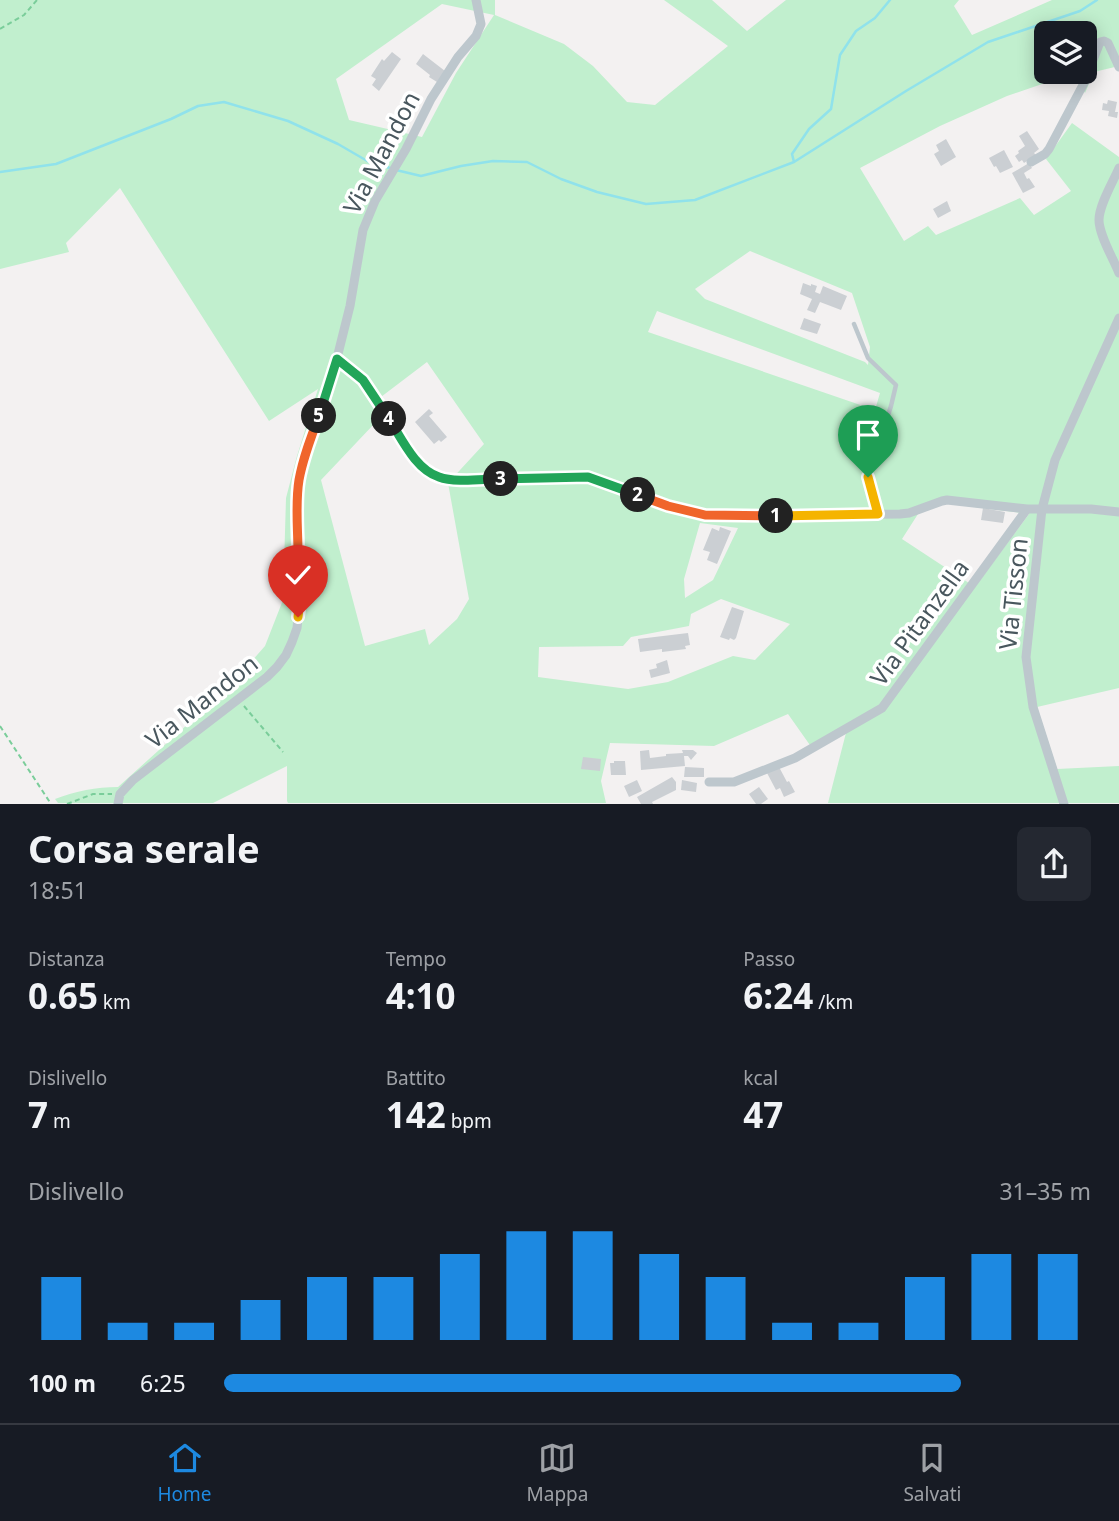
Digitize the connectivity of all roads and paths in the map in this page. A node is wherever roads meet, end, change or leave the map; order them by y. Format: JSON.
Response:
{"nodes":[{"id":1,"x":37,"y":0,"type":"edge"},
{"id":2,"x":476,"y":0,"type":"edge"},
{"id":3,"x":0,"y":29,"type":"edge"},
{"id":4,"x":1119,"y":67,"type":"edge"},
{"id":5,"x":1031,"y":162,"type":"dead end"},
{"id":6,"x":1119,"y":168,"type":"edge"},
{"id":7,"x":1119,"y":273,"type":"edge"},
{"id":8,"x":1119,"y":318,"type":"edge"},
{"id":9,"x":854,"y":324,"type":"dead end"},
{"id":10,"x":337,"y":359,"type":"junction"},
{"id":11,"x":1027,"y":509,"type":"junction"},
{"id":12,"x":1042,"y":509,"type":"junction"},
{"id":13,"x":1119,"y":512,"type":"edge"},
{"id":14,"x":878,"y":514,"type":"junction"},
{"id":15,"x":239,"y":700,"type":"junction"},
{"id":16,"x":0,"y":726,"type":"edge"},
{"id":17,"x":283,"y":752,"type":"dead end"},
{"id":18,"x":709,"y":782,"type":"dead end"},
{"id":19,"x":119,"y":799,"type":"edge"},
{"id":20,"x":51,"y":803,"type":"edge"},
{"id":21,"x":67,"y":803,"type":"edge"},
{"id":22,"x":1064,"y":803,"type":"edge"}],
"edges":[{"from":1,"to":3,"type":"path"},
{"from":2,"to":10,"type":"street","name":"Via Mandon"},
{"from":4,"to":5,"type":"street"},
{"from":6,"to":7,"type":"street"},
{"from":8,"to":12,"type":"street"},
{"from":9,"to":14,"type":"lane"},
{"from":10,"to":14,"type":"street"},
{"from":10,"to":15,"type":"street","name":"Via Mandon"},
{"from":11,"to":12,"type":"street"},
{"from":11,"to":14,"type":"street"},
{"from":11,"to":18,"type":"street","name":"Via Pitanzella"},
{"from":12,"to":13,"type":"street"},
{"from":12,"to":22,"type":"street","name":"Via Tisson"},
{"from":15,"to":17,"type":"path"},
{"from":15,"to":19,"type":"street","name":"Via Mandon"},
{"from":16,"to":20,"type":"path"},
{"from":19,"to":21,"type":"path"}]}
